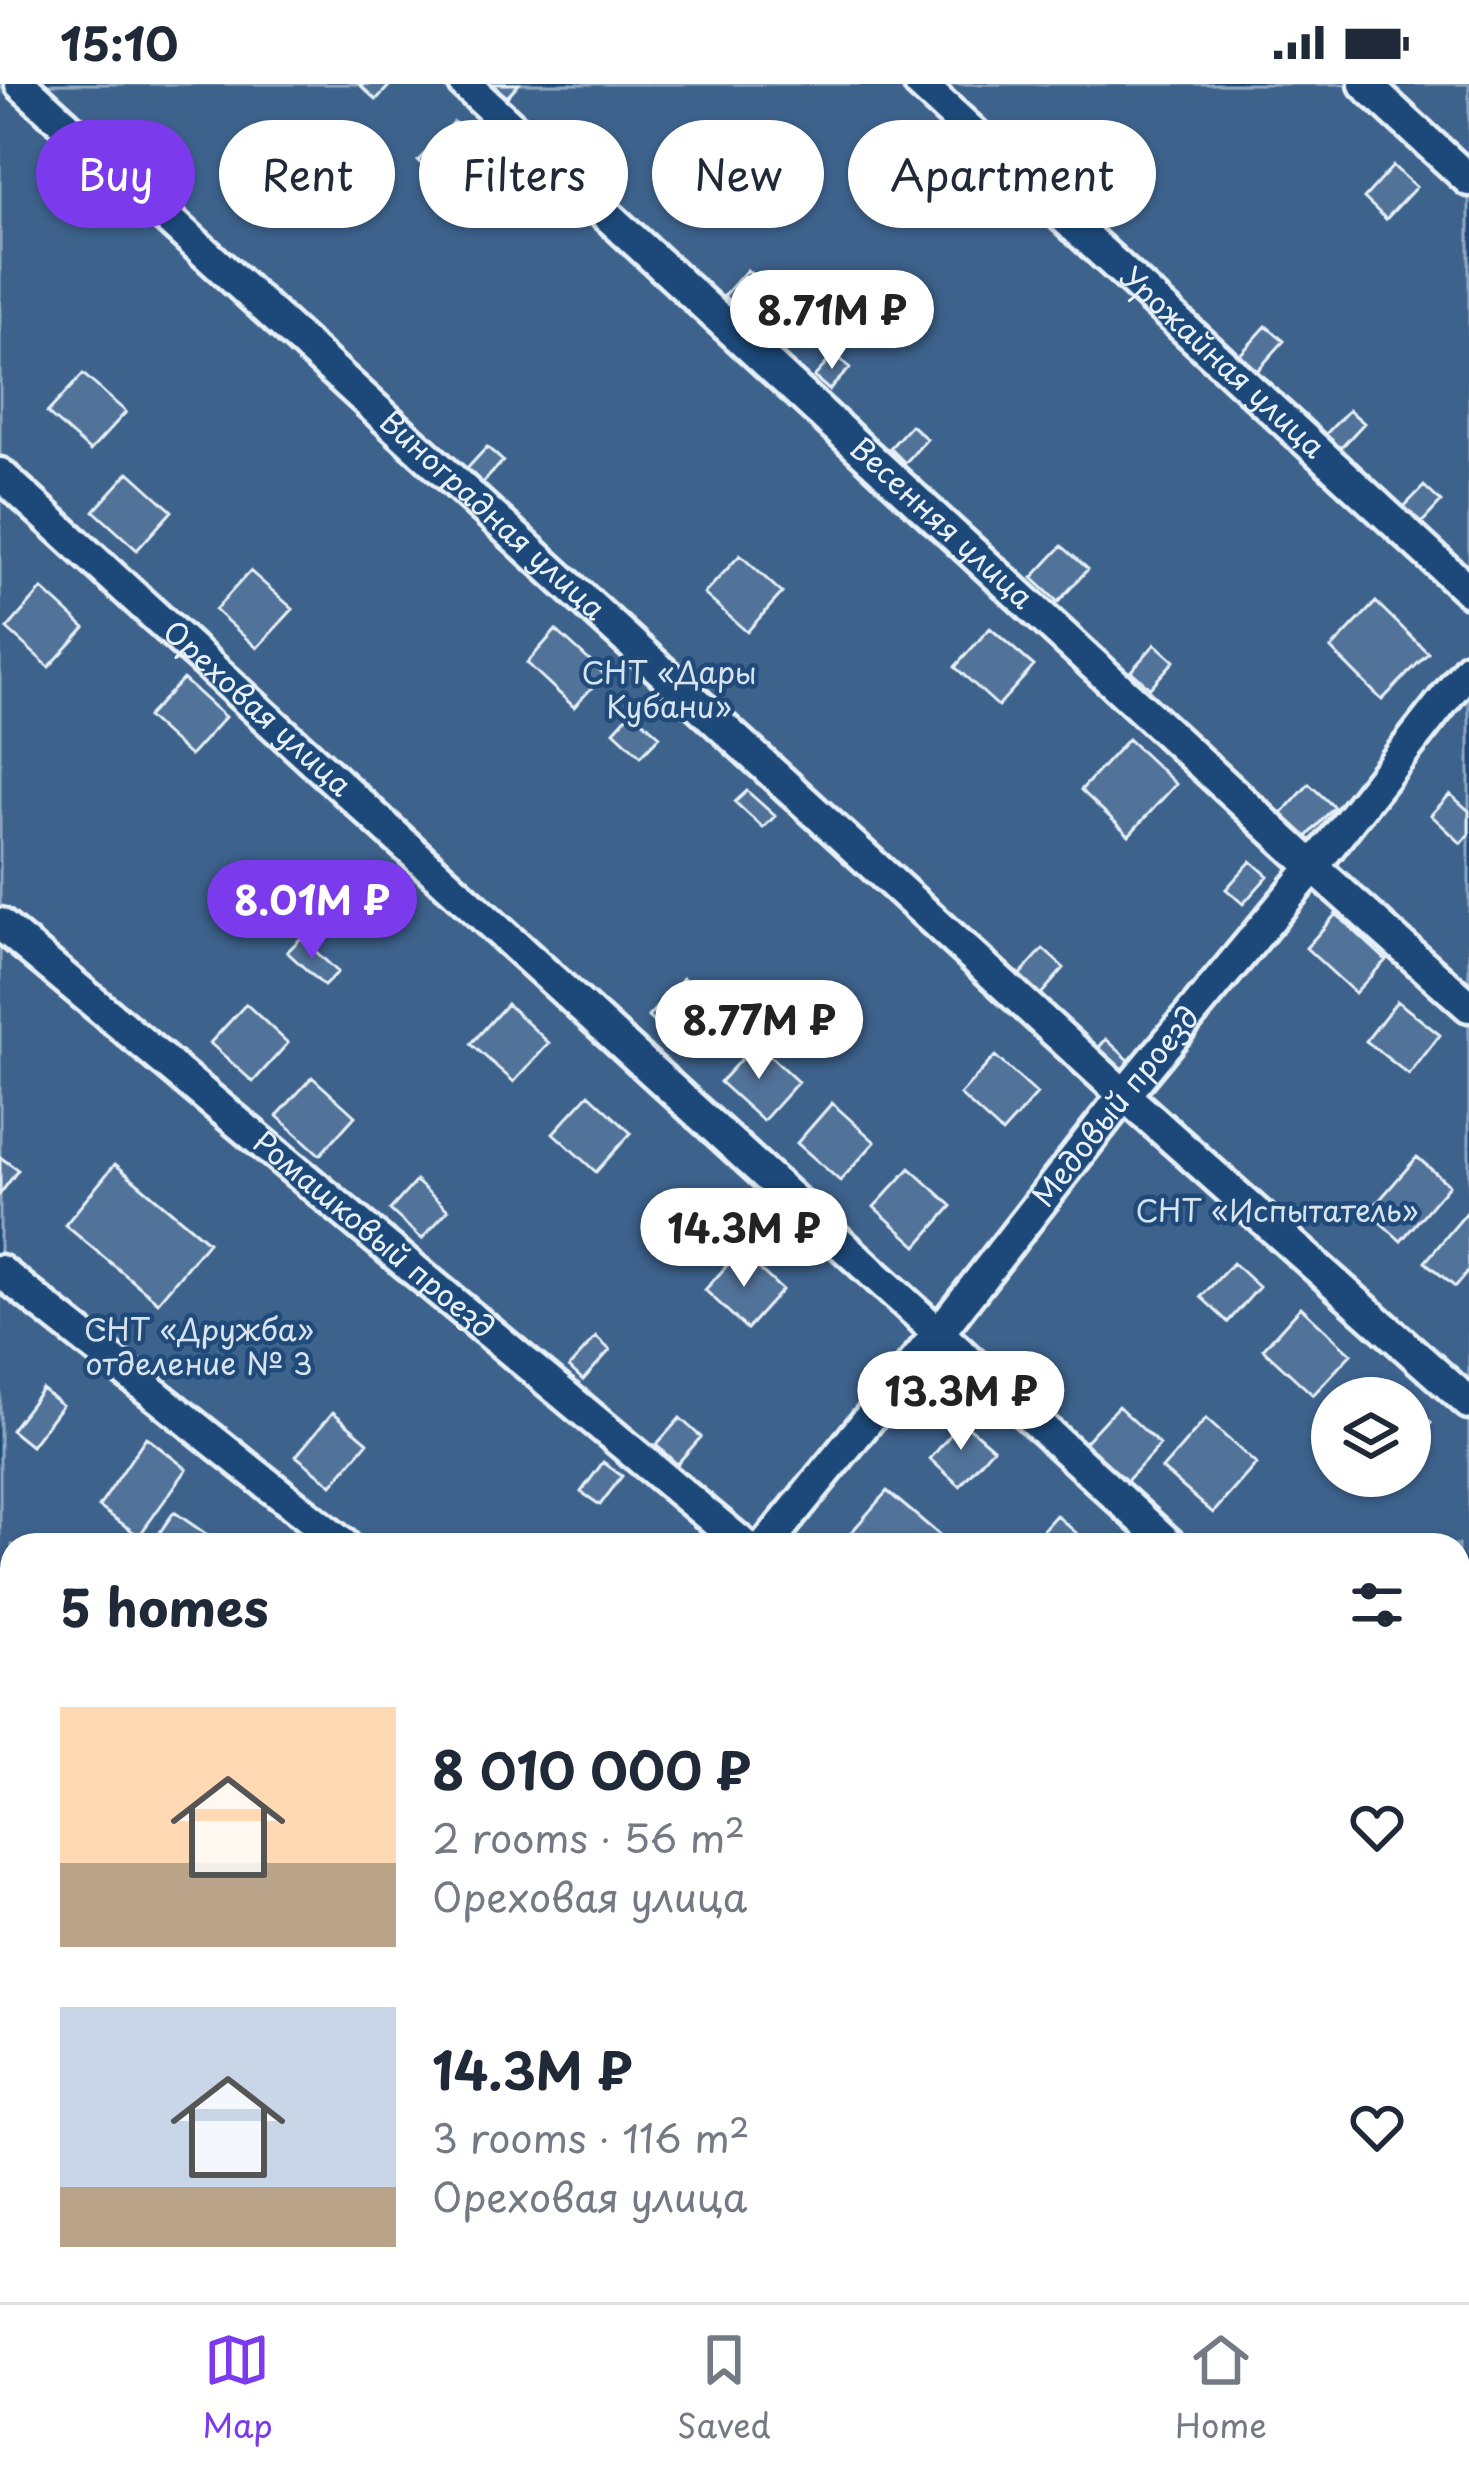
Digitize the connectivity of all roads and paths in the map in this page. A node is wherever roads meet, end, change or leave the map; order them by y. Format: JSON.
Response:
{"nodes":[{"id":1,"x":21,"y":84,"type":"edge"},
{"id":2,"x":465,"y":84,"type":"edge"},
{"id":3,"x":920,"y":84,"type":"edge"},
{"id":4,"x":1365,"y":84,"type":"edge"},
{"id":5,"x":1469,"y":180,"type":"edge"},
{"id":6,"x":0,"y":474,"type":"edge"},
{"id":7,"x":1469,"y":591,"type":"edge"},
{"id":8,"x":1469,"y":668,"type":"edge"},
{"id":9,"x":1313,"y":867,"type":"junction"},
{"id":10,"x":0,"y":924,"type":"edge"},
{"id":11,"x":1469,"y":1006,"type":"edge"},
{"id":12,"x":1124,"y":1095,"type":"junction"},
{"id":13,"x":0,"y":1271,"type":"edge"},
{"id":14,"x":938,"y":1335,"type":"junction"},
{"id":15,"x":1469,"y":1403,"type":"edge"},
{"id":16,"x":329,"y":1533,"type":"edge"},
{"id":17,"x":730,"y":1533,"type":"edge"},
{"id":18,"x":776,"y":1533,"type":"edge"},
{"id":19,"x":1157,"y":1533,"type":"edge"}],
"edges":[{"from":1,"to":12,"type":"street","name":"Виноградная улица"},
{"from":2,"to":9,"type":"street","name":"Весенняя улица"},
{"from":3,"to":7,"type":"street","name":"Урожайная улица"},
{"from":4,"to":5,"type":"street"},
{"from":6,"to":14,"type":"street","name":"Ореховая улица"},
{"from":8,"to":9,"type":"street","name":"Медовый проезд"},
{"from":9,"to":11,"type":"street","name":"Весенняя улица"},
{"from":9,"to":12,"type":"street","name":"Медовый проезд"},
{"from":10,"to":17,"type":"street","name":"Ромашковый проезд"},
{"from":12,"to":14,"type":"street","name":"Медовый проезд"},
{"from":12,"to":15,"type":"street","name":"Виноградная улица"},
{"from":13,"to":16,"type":"street"},
{"from":14,"to":18,"type":"street","name":"Медовый проезд"},
{"from":14,"to":19,"type":"street","name":"Ореховая улица"}]}
